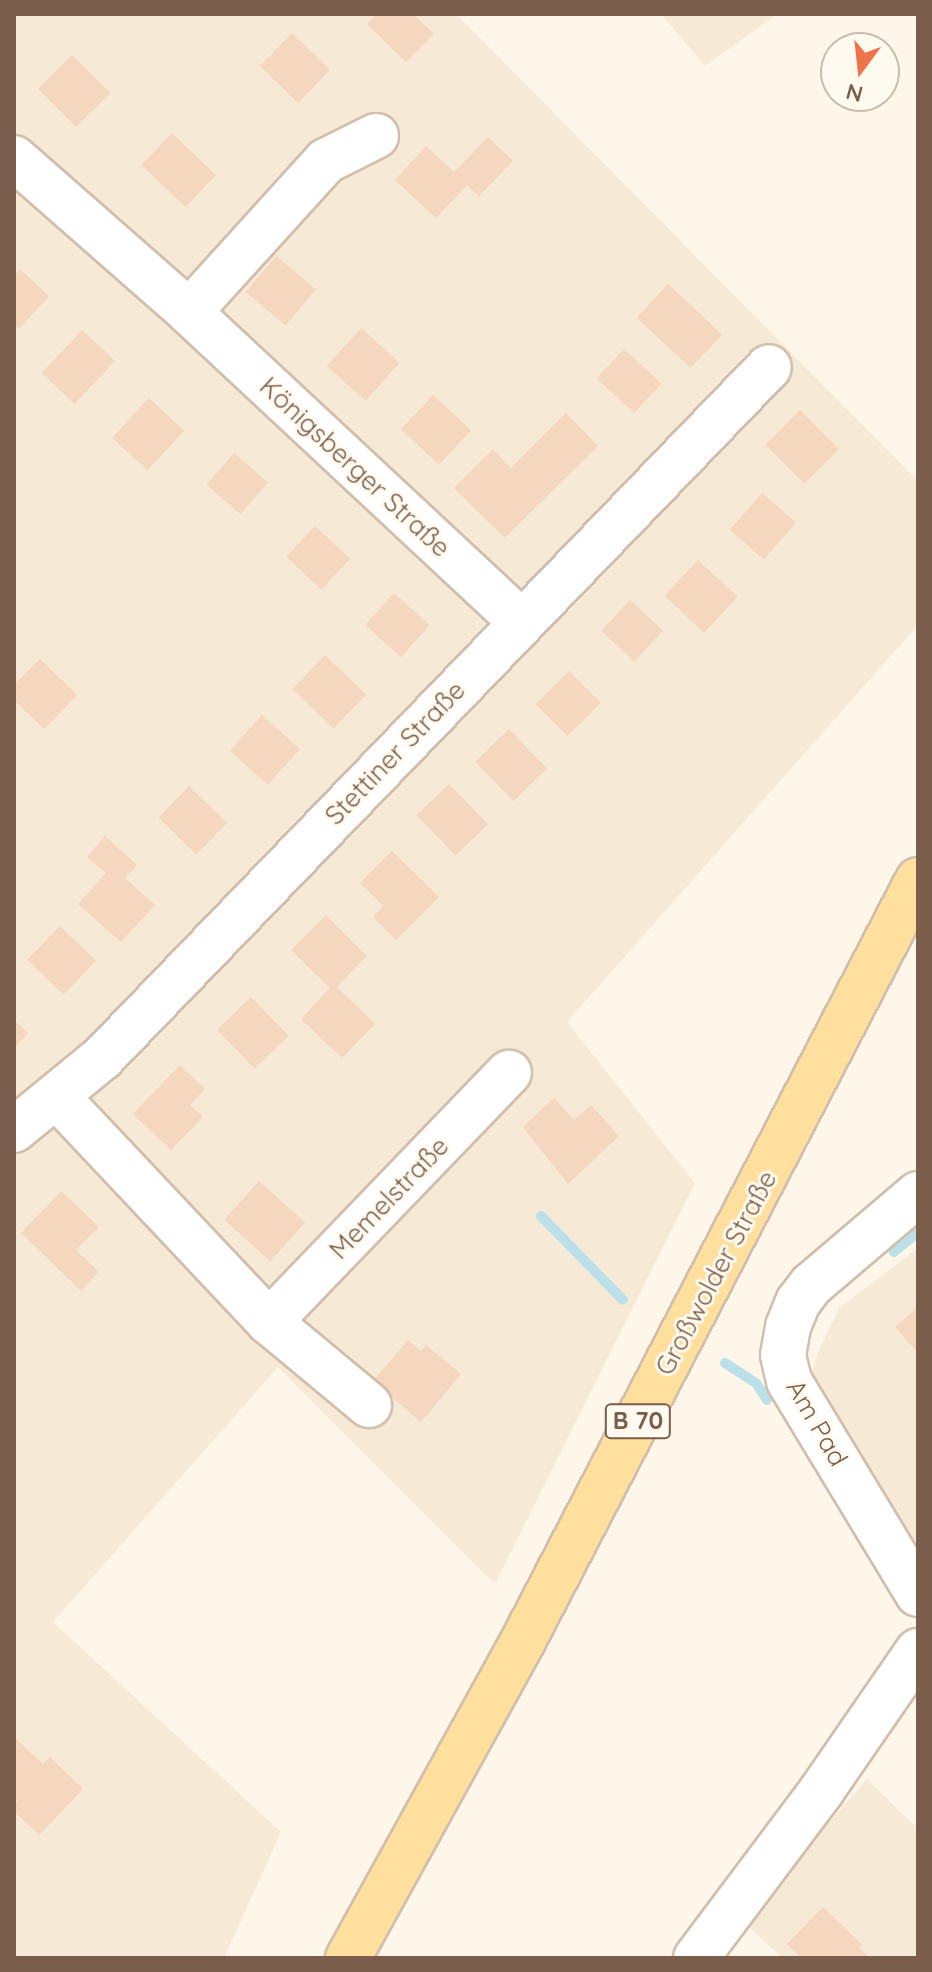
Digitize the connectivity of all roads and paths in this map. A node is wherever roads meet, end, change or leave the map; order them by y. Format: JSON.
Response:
{"nodes":[{"id":1,"x":376,"y":136,"type":"dead end"},
{"id":2,"x":14,"y":158,"type":"edge"},
{"id":3,"x":189,"y":312,"type":"junction"},
{"id":4,"x":769,"y":367,"type":"dead end"},
{"id":5,"x":521,"y":622,"type":"junction"},
{"id":6,"x":918,"y":880,"type":"edge"},
{"id":7,"x":509,"y":1073,"type":"dead end"},
{"id":8,"x":57,"y":1097,"type":"junction"},
{"id":9,"x":14,"y":1130,"type":"edge"},
{"id":10,"x":918,"y":1194,"type":"edge"},
{"id":11,"x":269,"y":1322,"type":"junction"},
{"id":12,"x":369,"y":1405,"type":"dead end"},
{"id":13,"x":918,"y":1594,"type":"edge"},
{"id":14,"x":918,"y":1651,"type":"edge"},
{"id":15,"x":348,"y":1958,"type":"edge"},
{"id":16,"x":696,"y":1958,"type":"edge"}],
"edges":[{"from":1,"to":3,"type":"street"},
{"from":2,"to":3,"type":"street","name":"Königsberger Straße"},
{"from":3,"to":5,"type":"street","name":"Königsberger Straße"},
{"from":4,"to":5,"type":"street","name":"Stettiner Straße"},
{"from":5,"to":8,"type":"street","name":"Stettiner Straße"},
{"from":6,"to":15,"type":"main road","name":"Großwolder Straße","number":"B 70"},
{"from":7,"to":11,"type":"street","name":"Memelstraße"},
{"from":8,"to":9,"type":"street","name":"Stettiner Straße"},
{"from":8,"to":11,"type":"street"},
{"from":10,"to":13,"type":"street","name":"Am Pad"},
{"from":11,"to":12,"type":"street"},
{"from":14,"to":16,"type":"street"}]}
